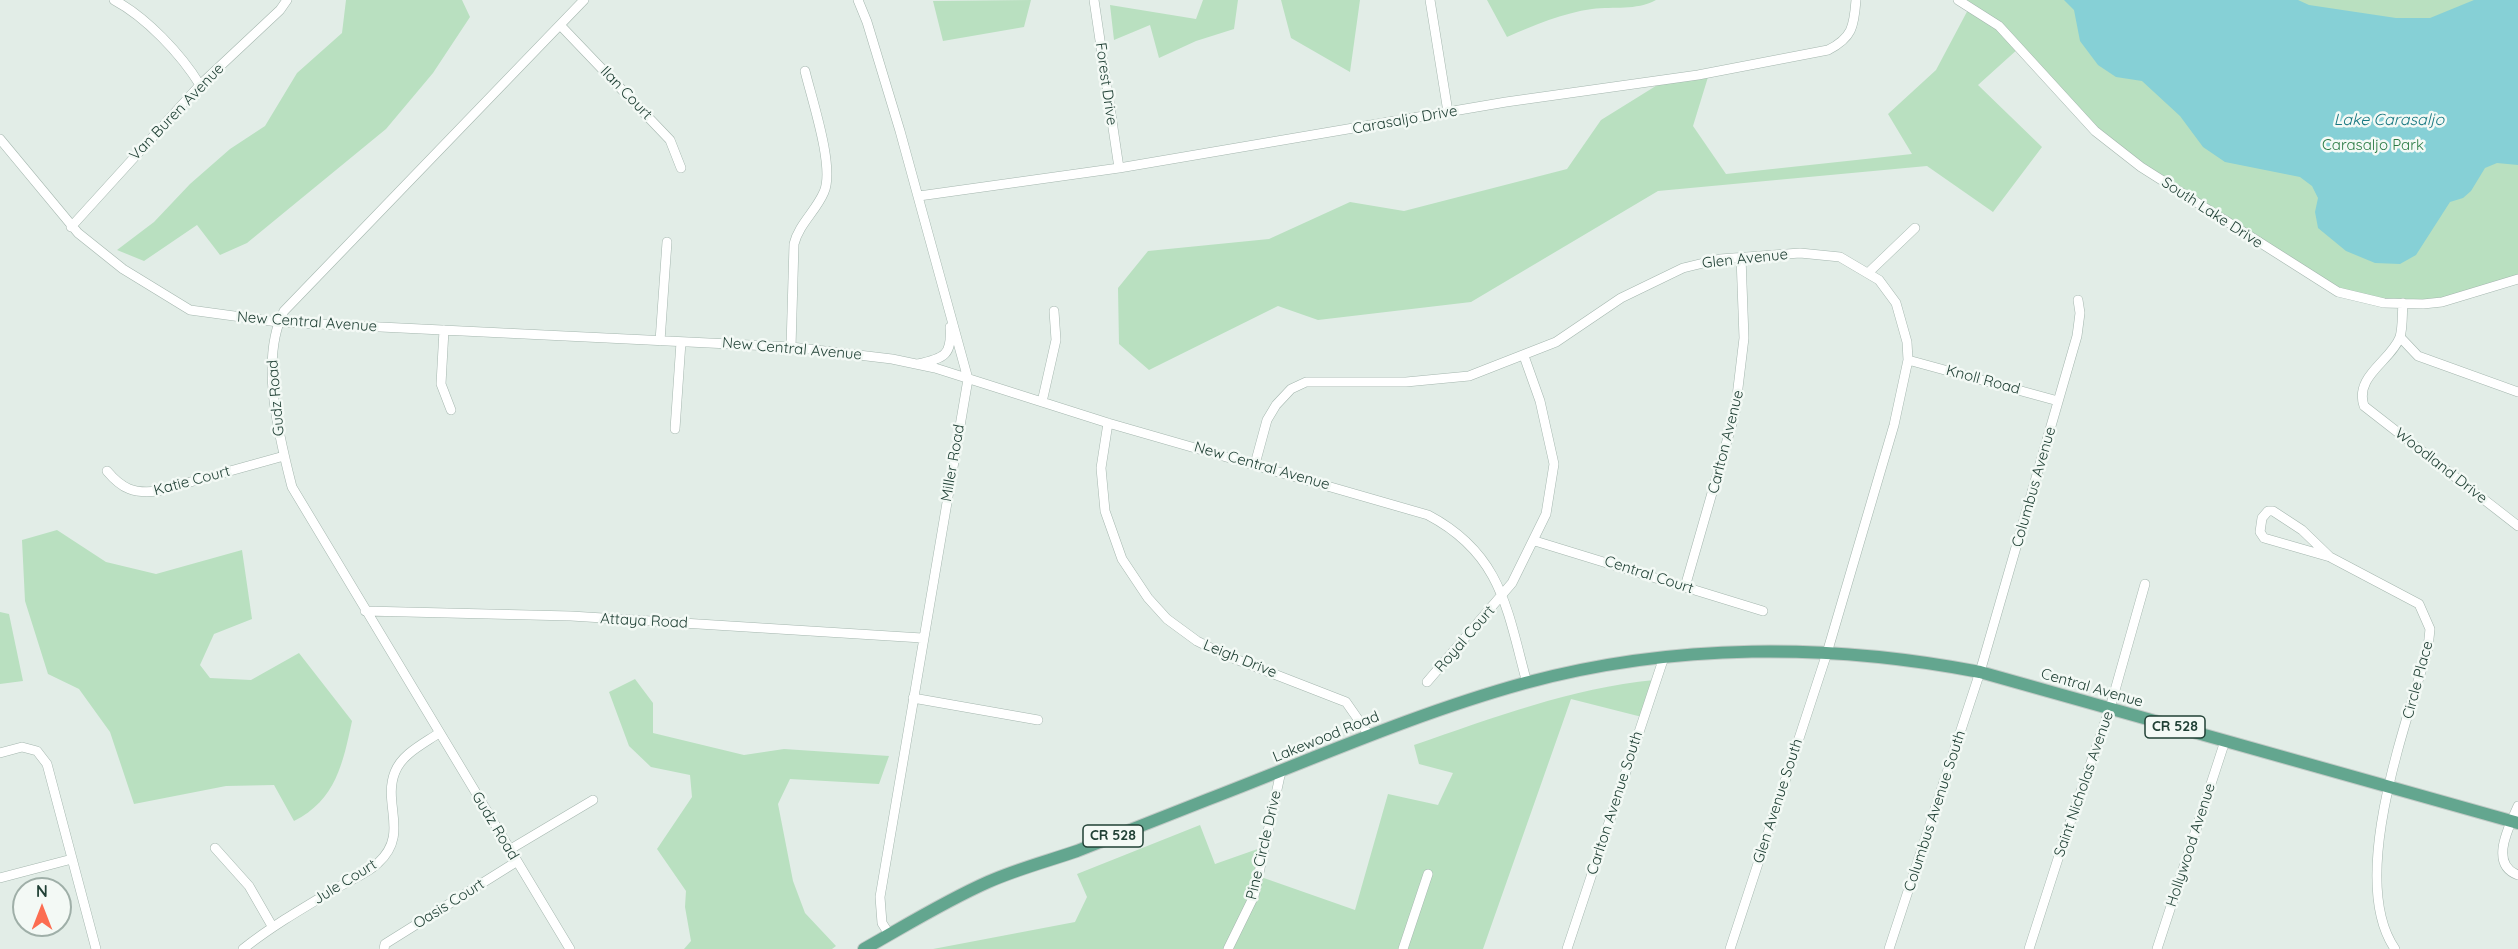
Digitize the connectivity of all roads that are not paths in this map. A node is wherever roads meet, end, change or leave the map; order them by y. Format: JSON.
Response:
{"nodes":[{"id":1,"x":114,"y":0,"type":"edge"},
{"id":2,"x":287,"y":0,"type":"edge"},
{"id":3,"x":584,"y":0,"type":"edge"},
{"id":4,"x":858,"y":0,"type":"edge"},
{"id":5,"x":1094,"y":0,"type":"edge"},
{"id":6,"x":1430,"y":0,"type":"edge"},
{"id":7,"x":1856,"y":0,"type":"edge"},
{"id":8,"x":1958,"y":0,"type":"edge"},
{"id":9,"x":560,"y":25,"type":"junction"},
{"id":10,"x":805,"y":71,"type":"dead end"},
{"id":11,"x":200,"y":85,"type":"junction"},
{"id":12,"x":1448,"y":112,"type":"junction"},
{"id":13,"x":0,"y":139,"type":"edge"},
{"id":14,"x":681,"y":168,"type":"dead end"},
{"id":15,"x":1119,"y":168,"type":"junction"},
{"id":16,"x":919,"y":196,"type":"junction"},
{"id":17,"x":71,"y":227,"type":"junction"},
{"id":18,"x":1915,"y":228,"type":"dead end"},
{"id":19,"x":667,"y":242,"type":"dead end"},
{"id":20,"x":1741,"y":257,"type":"junction"},
{"id":21,"x":1868,"y":273,"type":"junction"},
{"id":22,"x":2518,"y":279,"type":"edge"},
{"id":23,"x":2078,"y":300,"type":"dead end"},
{"id":24,"x":948,"y":303,"type":"junction"},
{"id":25,"x":2403,"y":303,"type":"junction"},
{"id":26,"x":1054,"y":311,"type":"dead end"},
{"id":27,"x":278,"y":322,"type":"junction"},
{"id":28,"x":444,"y":330,"type":"junction"},
{"id":29,"x":2400,"y":337,"type":"junction"},
{"id":30,"x":660,"y":340,"type":"junction"},
{"id":31,"x":681,"y":342,"type":"junction"},
{"id":32,"x":791,"y":347,"type":"junction"},
{"id":33,"x":1524,"y":356,"type":"junction"},
{"id":34,"x":1908,"y":360,"type":"junction"},
{"id":35,"x":916,"y":364,"type":"junction"},
{"id":36,"x":968,"y":379,"type":"junction"},
{"id":37,"x":2518,"y":392,"type":"edge"},
{"id":38,"x":2058,"y":400,"type":"junction"},
{"id":39,"x":1042,"y":402,"type":"junction"},
{"id":40,"x":452,"y":410,"type":"dead end"},
{"id":41,"x":1108,"y":423,"type":"junction"},
{"id":42,"x":675,"y":429,"type":"dead end"},
{"id":43,"x":284,"y":456,"type":"junction"},
{"id":44,"x":1254,"y":464,"type":"junction"},
{"id":45,"x":107,"y":471,"type":"dead end"},
{"id":46,"x":2518,"y":526,"type":"edge"},
{"id":47,"x":1535,"y":541,"type":"junction"},
{"id":48,"x":2330,"y":557,"type":"junction"},
{"id":49,"x":2145,"y":584,"type":"dead end"},
{"id":50,"x":1685,"y":587,"type":"junction"},
{"id":51,"x":1502,"y":596,"type":"junction"},
{"id":52,"x":365,"y":611,"type":"junction"},
{"id":53,"x":1763,"y":611,"type":"dead end"},
{"id":54,"x":922,"y":638,"type":"junction"},
{"id":55,"x":1827,"y":653,"type":"junction"},
{"id":56,"x":1664,"y":657,"type":"junction"},
{"id":57,"x":1980,"y":672,"type":"junction"},
{"id":58,"x":1427,"y":682,"type":"dead end"},
{"id":59,"x":1527,"y":683,"type":"junction"},
{"id":60,"x":913,"y":698,"type":"junction"},
{"id":61,"x":2110,"y":708,"type":"junction"},
{"id":62,"x":1038,"y":720,"type":"dead end"},
{"id":63,"x":439,"y":733,"type":"junction"},
{"id":64,"x":1369,"y":735,"type":"junction"},
{"id":65,"x":2225,"y":741,"type":"junction"},
{"id":66,"x":0,"y":753,"type":"edge"},
{"id":67,"x":1281,"y":771,"type":"junction"},
{"id":68,"x":2390,"y":786,"type":"junction"},
{"id":69,"x":593,"y":800,"type":"dead end"},
{"id":70,"x":2518,"y":806,"type":"edge"},
{"id":71,"x":2515,"y":822,"type":"edge"},
{"id":72,"x":215,"y":848,"type":"dead end"},
{"id":73,"x":508,"y":850,"type":"junction"},
{"id":74,"x":72,"y":859,"type":"junction"},
{"id":75,"x":516,"y":862,"type":"junction"},
{"id":76,"x":1428,"y":874,"type":"dead end"},
{"id":77,"x":2518,"y":875,"type":"edge"},
{"id":78,"x":0,"y":878,"type":"edge"},
{"id":79,"x":272,"y":926,"type":"junction"},
{"id":80,"x":889,"y":934,"type":"junction"},
{"id":81,"x":96,"y":949,"type":"edge"},
{"id":82,"x":243,"y":949,"type":"edge"},
{"id":83,"x":384,"y":949,"type":"edge"},
{"id":84,"x":570,"y":949,"type":"edge"},
{"id":85,"x":864,"y":949,"type":"edge"},
{"id":86,"x":1228,"y":949,"type":"edge"},
{"id":87,"x":1403,"y":949,"type":"edge"},
{"id":88,"x":1567,"y":949,"type":"edge"},
{"id":89,"x":1730,"y":949,"type":"edge"},
{"id":90,"x":1889,"y":949,"type":"edge"},
{"id":91,"x":2029,"y":949,"type":"edge"},
{"id":92,"x":2157,"y":949,"type":"edge"},
{"id":93,"x":2396,"y":949,"type":"edge"}],
"edges":[{"from":1,"to":11,"type":"street"},
{"from":2,"to":11,"type":"street","name":"Van Buren Avenue"},
{"from":3,"to":9,"type":"street","name":"Gudz Road"},
{"from":4,"to":16,"type":"street","name":"Miller Road"},
{"from":5,"to":15,"type":"street","name":"Forest Drive"},
{"from":6,"to":12,"type":"street"},
{"from":7,"to":12,"type":"street","name":"Carasaljo Drive"},
{"from":8,"to":25,"type":"street","name":"South Lake Drive"},
{"from":9,"to":14,"type":"street","name":"Ilan Court"},
{"from":9,"to":27,"type":"street","name":"Gudz Road"},
{"from":10,"to":32,"type":"street"},
{"from":11,"to":17,"type":"street","name":"Van Buren Avenue"},
{"from":12,"to":15,"type":"street","name":"Carasaljo Drive"},
{"from":13,"to":17,"type":"street","name":"New Central Avenue"},
{"from":15,"to":16,"type":"street","name":"Carasaljo Drive"},
{"from":16,"to":24,"type":"street","name":"Miller Road"},
{"from":17,"to":27,"type":"street","name":"New Central Avenue"},
{"from":18,"to":21,"type":"street"},
{"from":19,"to":30,"type":"street"},
{"from":20,"to":21,"type":"street","name":"Glen Avenue"},
{"from":20,"to":33,"type":"street","name":"Glen Avenue"},
{"from":20,"to":50,"type":"street","name":"Carlton Avenue"},
{"from":21,"to":34,"type":"street","name":"Glen Avenue"},
{"from":22,"to":25,"type":"street","name":"South Lake Drive"},
{"from":23,"to":38,"type":"street","name":"Columbus Avenue"},
{"from":24,"to":35,"type":"street"},
{"from":24,"to":36,"type":"street","name":"Miller Road"},
{"from":25,"to":29,"type":"street"},
{"from":26,"to":39,"type":"street"},
{"from":27,"to":28,"type":"street","name":"New Central Avenue"},
{"from":27,"to":43,"type":"street","name":"Gudz Road"},
{"from":28,"to":30,"type":"street","name":"New Central Avenue"},
{"from":28,"to":40,"type":"street"},
{"from":29,"to":37,"type":"street"},
{"from":29,"to":46,"type":"street","name":"Woodland Drive"},
{"from":30,"to":31,"type":"street","name":"New Central Avenue"},
{"from":31,"to":32,"type":"street","name":"New Central Avenue"},
{"from":31,"to":42,"type":"street"},
{"from":32,"to":35,"type":"street","name":"New Central Avenue"},
{"from":33,"to":44,"type":"street","name":"Glen Avenue"},
{"from":33,"to":47,"type":"street","name":"Royal Court"},
{"from":34,"to":38,"type":"street","name":"Knoll Road"},
{"from":34,"to":55,"type":"street","name":"Glen Avenue"},
{"from":35,"to":36,"type":"street","name":"New Central Avenue"},
{"from":36,"to":39,"type":"street","name":"New Central Avenue"},
{"from":36,"to":54,"type":"street","name":"Miller Road"},
{"from":38,"to":57,"type":"street","name":"Columbus Avenue"},
{"from":39,"to":41,"type":"street","name":"New Central Avenue"},
{"from":41,"to":44,"type":"street","name":"New Central Avenue"},
{"from":41,"to":64,"type":"street","name":"Leigh Drive"},
{"from":43,"to":45,"type":"street","name":"Katie Court"},
{"from":43,"to":52,"type":"street","name":"Gudz Road"},
{"from":44,"to":51,"type":"street","name":"New Central Avenue"},
{"from":47,"to":50,"type":"street","name":"Central Court"},
{"from":47,"to":51,"type":"street","name":"Royal Court"},
{"from":48,"to":48,"type":"street","name":"Circle Place"},
{"from":48,"to":68,"type":"street","name":"Circle Place"},
{"from":49,"to":61,"type":"street","name":"Saint Nicholas Avenue"},
{"from":50,"to":53,"type":"street","name":"Central Court"},
{"from":51,"to":58,"type":"street","name":"Royal Court"},
{"from":51,"to":59,"type":"street","name":"New Central Avenue"},
{"from":52,"to":54,"type":"street","name":"Attaya Road"},
{"from":52,"to":63,"type":"street","name":"Gudz Road"},
{"from":54,"to":60,"type":"street","name":"Miller Road"},
{"from":55,"to":56,"type":"main road","name":"Lakewood Road","number":"CR 528"},
{"from":55,"to":57,"type":"main road","name":"Central Avenue","number":"CR 528"},
{"from":55,"to":89,"type":"street","name":"Glen Avenue South"},
{"from":56,"to":59,"type":"main road","name":"Lakewood Road","number":"CR 528"},
{"from":56,"to":88,"type":"street","name":"Carlton Avenue South"},
{"from":57,"to":61,"type":"main road","name":"Central Avenue","number":"CR 528"},
{"from":57,"to":90,"type":"street","name":"Columbus Avenue South"},
{"from":59,"to":64,"type":"main road","name":"Lakewood Road","number":"CR 528"},
{"from":60,"to":62,"type":"street"},
{"from":60,"to":80,"type":"street","name":"Miller Road"},
{"from":61,"to":65,"type":"main road","name":"Central Avenue","number":"CR 528"},
{"from":61,"to":91,"type":"street","name":"Saint Nicholas Avenue"},
{"from":63,"to":73,"type":"street","name":"Gudz Road"},
{"from":63,"to":79,"type":"street","name":"Jule Court"},
{"from":64,"to":67,"type":"main road","name":"Lakewood Road","number":"CR 528"},
{"from":65,"to":68,"type":"main road","name":"Central Avenue","number":"CR 528"},
{"from":65,"to":92,"type":"street","name":"Hollywood Avenue"},
{"from":66,"to":74,"type":"street"},
{"from":67,"to":80,"type":"main road","name":"Lakewood Road","number":"CR 528"},
{"from":67,"to":86,"type":"street","name":"Pine Circle Drive"},
{"from":68,"to":71,"type":"main road","name":"Central Avenue","number":"CR 528"},
{"from":68,"to":93,"type":"street","name":"Circle Place"},
{"from":69,"to":73,"type":"street"},
{"from":70,"to":71,"type":"street"},
{"from":71,"to":77,"type":"street"},
{"from":72,"to":79,"type":"street"},
{"from":73,"to":75,"type":"street","name":"Gudz Road"},
{"from":74,"to":78,"type":"street"},
{"from":74,"to":81,"type":"street"},
{"from":75,"to":83,"type":"street","name":"Oasis Court"},
{"from":75,"to":84,"type":"street","name":"Gudz Road"},
{"from":76,"to":87,"type":"street"},
{"from":79,"to":82,"type":"street","name":"Jule Court"},
{"from":80,"to":85,"type":"main road","name":"Lakewood Road","number":"CR 528"}]}
